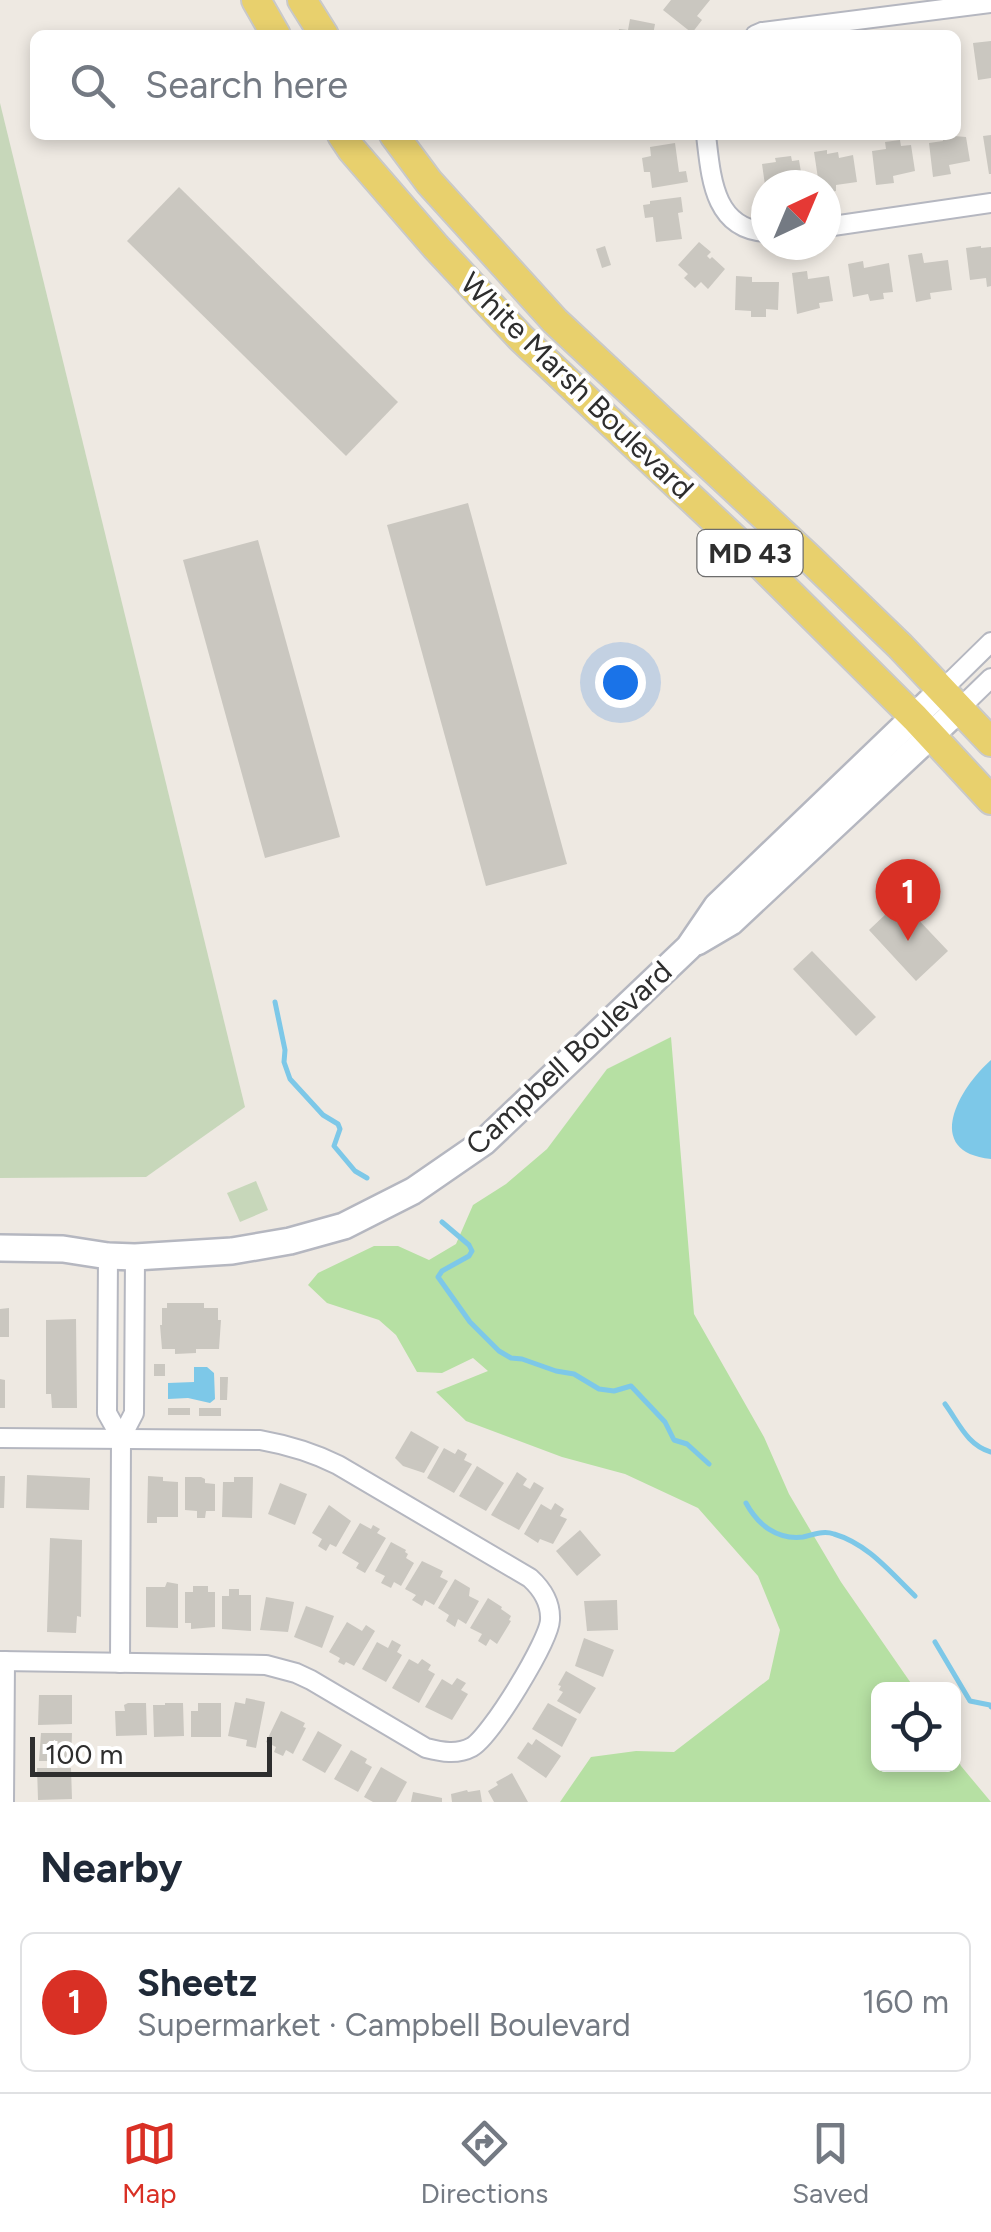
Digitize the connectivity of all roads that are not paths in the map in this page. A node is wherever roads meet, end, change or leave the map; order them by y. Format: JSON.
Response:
{"nodes":[{"id":1,"x":256,"y":0,"type":"edge"},
{"id":2,"x":302,"y":0,"type":"edge"},
{"id":3,"x":991,"y":3,"type":"edge"},
{"id":4,"x":273,"y":30,"type":"edge"},
{"id":5,"x":321,"y":30,"type":"edge"},
{"id":6,"x":778,"y":30,"type":"edge"},
{"id":7,"x":345,"y":140,"type":"edge"},
{"id":8,"x":398,"y":140,"type":"edge"},
{"id":9,"x":707,"y":140,"type":"edge"},
{"id":10,"x":991,"y":203,"type":"edge"},
{"id":11,"x":841,"y":225,"type":"edge"},
{"id":12,"x":751,"y":229,"type":"edge"},
{"id":13,"x":991,"y":642,"type":"edge"},
{"id":14,"x":991,"y":678,"type":"edge"},
{"id":15,"x":937,"y":716,"type":"junction"},
{"id":16,"x":991,"y":742,"type":"edge"},
{"id":17,"x":991,"y":773,"type":"edge"},
{"id":18,"x":991,"y":800,"type":"edge"},
{"id":19,"x":0,"y":1248,"type":"edge"},
{"id":20,"x":108,"y":1256,"type":"junction"},
{"id":21,"x":135,"y":1256,"type":"junction"},
{"id":22,"x":0,"y":1264,"type":"edge"},
{"id":23,"x":0,"y":1438,"type":"edge"},
{"id":24,"x":121,"y":1438,"type":"junction"},
{"id":25,"x":2,"y":1661,"type":"edge"},
{"id":26,"x":120,"y":1663,"type":"junction"},
{"id":27,"x":4,"y":1802,"type":"edge"}],
"edges":[{"from":1,"to":4,"type":"main road"},
{"from":2,"to":5,"type":"main road"},
{"from":3,"to":6,"type":"street"},
{"from":7,"to":15,"type":"main road","name":"White Marsh Boulevard","number":"MD 43"},
{"from":8,"to":15,"type":"main road","name":"White Marsh Boulevard","number":"MD 43"},
{"from":9,"to":12,"type":"street"},
{"from":10,"to":11,"type":"street"},
{"from":13,"to":15,"type":"street","name":"Campbell Boulevard"},
{"from":14,"to":15,"type":"street","name":"Campbell Boulevard"},
{"from":15,"to":16,"type":"main road","name":"White Marsh Boulevard","number":"MD 43"},
{"from":15,"to":17,"type":"main road"},
{"from":15,"to":18,"type":"main road","name":"White Marsh Boulevard","number":"MD 43"},
{"from":15,"to":21,"type":"street","name":"Campbell Boulevard"},
{"from":19,"to":20,"type":"street","name":"Campbell Boulevard"},
{"from":20,"to":21,"type":"street","name":"Campbell Boulevard"},
{"from":20,"to":22,"type":"street","name":"Campbell Boulevard"},
{"from":20,"to":24,"type":"street"},
{"from":21,"to":24,"type":"street"},
{"from":23,"to":24,"type":"street"},
{"from":24,"to":26,"type":"street"},
{"from":24,"to":26,"type":"street"},
{"from":25,"to":26,"type":"street"},
{"from":25,"to":27,"type":"street"}]}
